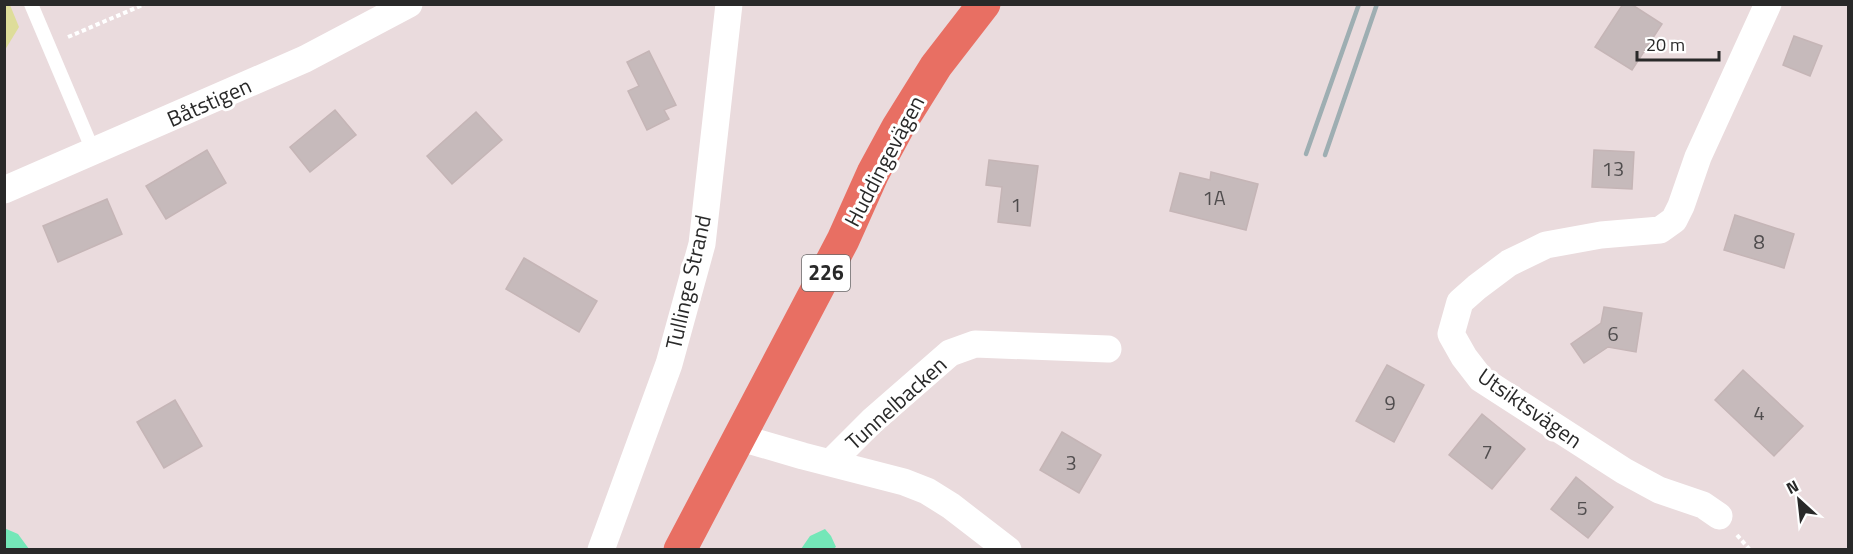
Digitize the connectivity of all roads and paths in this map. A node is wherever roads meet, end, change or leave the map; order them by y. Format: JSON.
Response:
{"nodes":[{"id":1,"x":31,"y":4,"type":"edge"},
{"id":2,"x":145,"y":4,"type":"edge"},
{"id":3,"x":409,"y":4,"type":"edge"},
{"id":4,"x":729,"y":4,"type":"edge"},
{"id":5,"x":984,"y":4,"type":"edge"},
{"id":6,"x":1768,"y":4,"type":"edge"},
{"id":7,"x":47,"y":46,"type":"junction"},
{"id":8,"x":94,"y":153,"type":"junction"},
{"id":9,"x":4,"y":190,"type":"edge"},
{"id":10,"x":1108,"y":349,"type":"dead end"},
{"id":11,"x":738,"y":437,"type":"junction"},
{"id":12,"x":831,"y":462,"type":"junction"},
{"id":13,"x":1719,"y":516,"type":"dead end"},
{"id":14,"x":602,"y":549,"type":"edge"},
{"id":15,"x":680,"y":549,"type":"edge"},
{"id":16,"x":1008,"y":549,"type":"edge"}],
"edges":[{"from":1,"to":7,"type":"lane"},
{"from":2,"to":7,"type":"path"},
{"from":3,"to":8,"type":"street","name":"Båtstigen"},
{"from":4,"to":14,"type":"street","name":"Tullinge Strand"},
{"from":5,"to":11,"type":"main road","name":"Huddingevägen","number":"226"},
{"from":6,"to":13,"type":"street","name":"Utsiktsvägen"},
{"from":7,"to":8,"type":"lane"},
{"from":8,"to":9,"type":"street","name":"Båtstigen"},
{"from":10,"to":12,"type":"street","name":"Tunnelbacken"},
{"from":11,"to":12,"type":"street","name":"Tunnelbacken"},
{"from":11,"to":15,"type":"main road","name":"Huddingevägen","number":"226"},
{"from":12,"to":16,"type":"street","name":"Tunnelbacken"}]}
